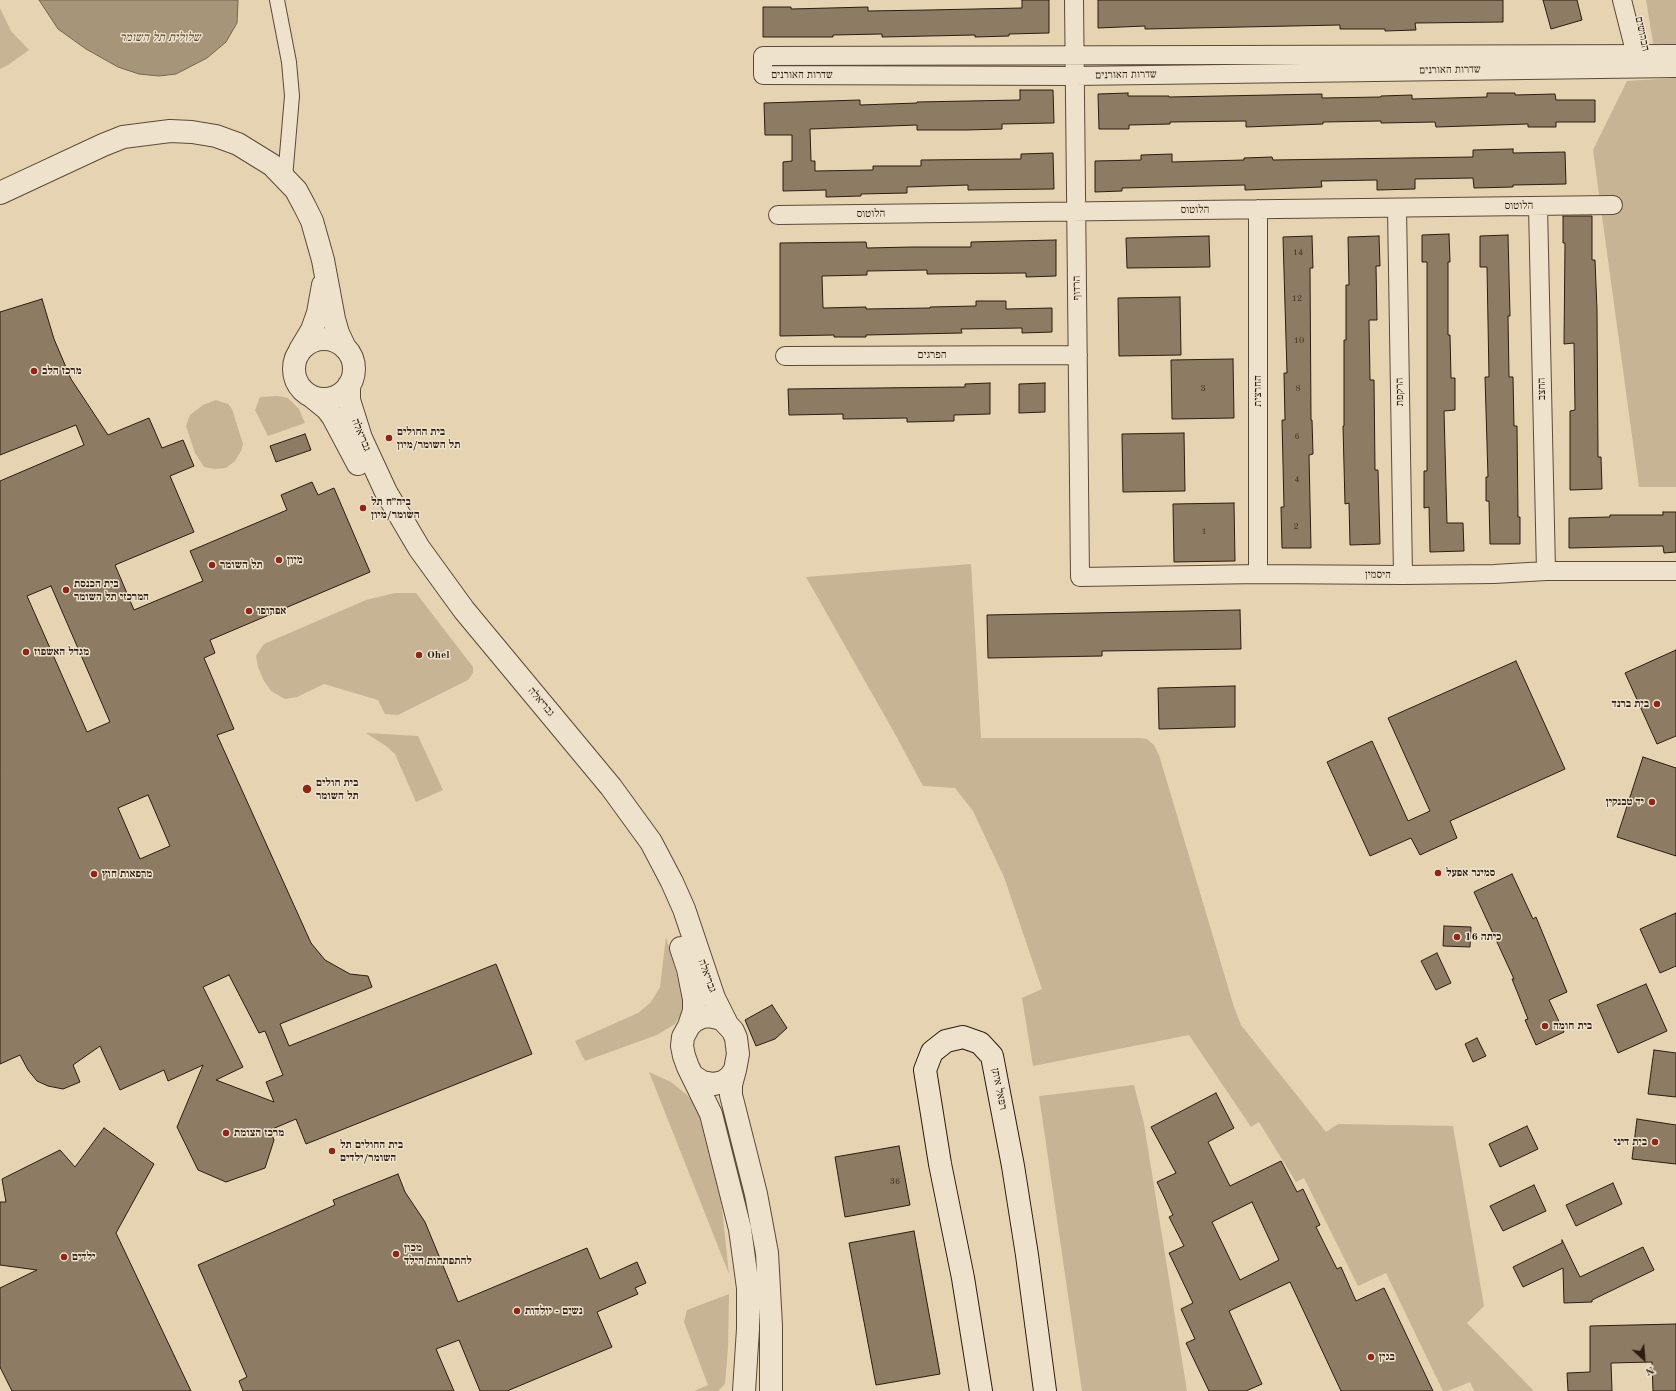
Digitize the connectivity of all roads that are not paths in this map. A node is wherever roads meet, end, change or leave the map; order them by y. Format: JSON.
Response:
{"nodes":[{"id":1,"x":277,"y":0,"type":"edge"},
{"id":2,"x":1074,"y":0,"type":"edge"},
{"id":3,"x":1622,"y":0,"type":"edge"},
{"id":4,"x":1635,"y":0,"type":"edge"},
{"id":5,"x":1676,"y":54,"type":"edge"},
{"id":6,"x":1075,"y":56,"type":"junction"},
{"id":7,"x":1643,"y":59,"type":"junction"},
{"id":8,"x":1676,"y":68,"type":"edge"},
{"id":9,"x":1075,"y":76,"type":"junction"},
{"id":10,"x":286,"y":178,"type":"junction"},
{"id":11,"x":0,"y":193,"type":"edge"},
{"id":12,"x":1613,"y":205,"type":"dead end"},
{"id":13,"x":1538,"y":206,"type":"junction"},
{"id":14,"x":1397,"y":208,"type":"junction"},
{"id":15,"x":1258,"y":209,"type":"junction"},
{"id":16,"x":1076,"y":211,"type":"junction"},
{"id":17,"x":778,"y":215,"type":"dead end"},
{"id":18,"x":323,"y":260,"type":"junction"},
{"id":19,"x":345,"y":348,"type":"junction"},
{"id":20,"x":297,"y":354,"type":"junction"},
{"id":21,"x":1078,"y":355,"type":"junction"},
{"id":22,"x":786,"y":356,"type":"dead end"},
{"id":23,"x":348,"y":385,"type":"junction"},
{"id":24,"x":311,"y":396,"type":"junction"},
{"id":25,"x":1546,"y":571,"type":"junction"},
{"id":26,"x":1676,"y":572,"type":"edge"},
{"id":27,"x":1258,"y":574,"type":"junction"},
{"id":28,"x":1403,"y":575,"type":"junction"},
{"id":29,"x":1080,"y":577,"type":"joint"},
{"id":30,"x":727,"y":1024,"type":"junction"},
{"id":31,"x":688,"y":1026,"type":"junction"},
{"id":32,"x":735,"y":1070,"type":"junction"},
{"id":33,"x":693,"y":1076,"type":"junction"},
{"id":34,"x":744,"y":1391,"type":"edge"},
{"id":35,"x":771,"y":1391,"type":"edge"},
{"id":36,"x":981,"y":1391,"type":"edge"},
{"id":37,"x":1045,"y":1391,"type":"edge"}],
"edges":[{"from":1,"to":10,"type":"street"},
{"from":2,"to":6,"type":"street","name":"הרדוף"},
{"from":3,"to":7,"type":"street","name":"הברושים"},
{"from":4,"to":7,"type":"street","name":"הברושים"},
{"from":5,"to":7,"type":"street","name":"שדרות האורנים"},
{"from":6,"to":7,"type":"street","name":"שדרות האורנים"},
{"from":6,"to":9,"type":"street","name":"הרדוף"},
{"from":6,"to":9,"type":"street","name":"שדרות האורנים"},
{"from":7,"to":8,"type":"street","name":"שדרות האורנים"},
{"from":7,"to":9,"type":"street","name":"שדרות האורנים"},
{"from":9,"to":16,"type":"street","name":"הרדוף"},
{"from":10,"to":11,"type":"street"},
{"from":10,"to":18,"type":"street"},
{"from":12,"to":13,"type":"street","name":"הלוטוס"},
{"from":13,"to":14,"type":"street","name":"הלוטוס"},
{"from":13,"to":25,"type":"street","name":"החצב"},
{"from":14,"to":15,"type":"street","name":"הלוטוס"},
{"from":14,"to":28,"type":"street","name":"הרקפת"},
{"from":15,"to":16,"type":"street","name":"הלוטוס"},
{"from":15,"to":27,"type":"street","name":"החרצית"},
{"from":16,"to":17,"type":"street","name":"הלוטוס"},
{"from":16,"to":21,"type":"street","name":"הרדוף"},
{"from":18,"to":19,"type":"street"},
{"from":18,"to":20,"type":"street"},
{"from":19,"to":20,"type":"street"},
{"from":19,"to":23,"type":"street"},
{"from":20,"to":24,"type":"street"},
{"from":21,"to":22,"type":"street","name":"הפרגים"},
{"from":21,"to":29,"type":"street","name":"הרדוף"},
{"from":23,"to":24,"type":"street"},
{"from":23,"to":30,"type":"street","name":"גבריאלה"},
{"from":24,"to":31,"type":"street","name":"גבריאלה"},
{"from":25,"to":26,"type":"street","name":"היסמין"},
{"from":25,"to":28,"type":"street","name":"היסמין"},
{"from":27,"to":28,"type":"street","name":"היסמין"},
{"from":27,"to":29,"type":"street","name":"היסמין"},
{"from":30,"to":31,"type":"street"},
{"from":30,"to":32,"type":"street"},
{"from":31,"to":33,"type":"street"},
{"from":32,"to":33,"type":"street"},
{"from":32,"to":35,"type":"street"},
{"from":33,"to":34,"type":"street"},
{"from":36,"to":37,"type":"street","name":"רפאל איתן"}]}
